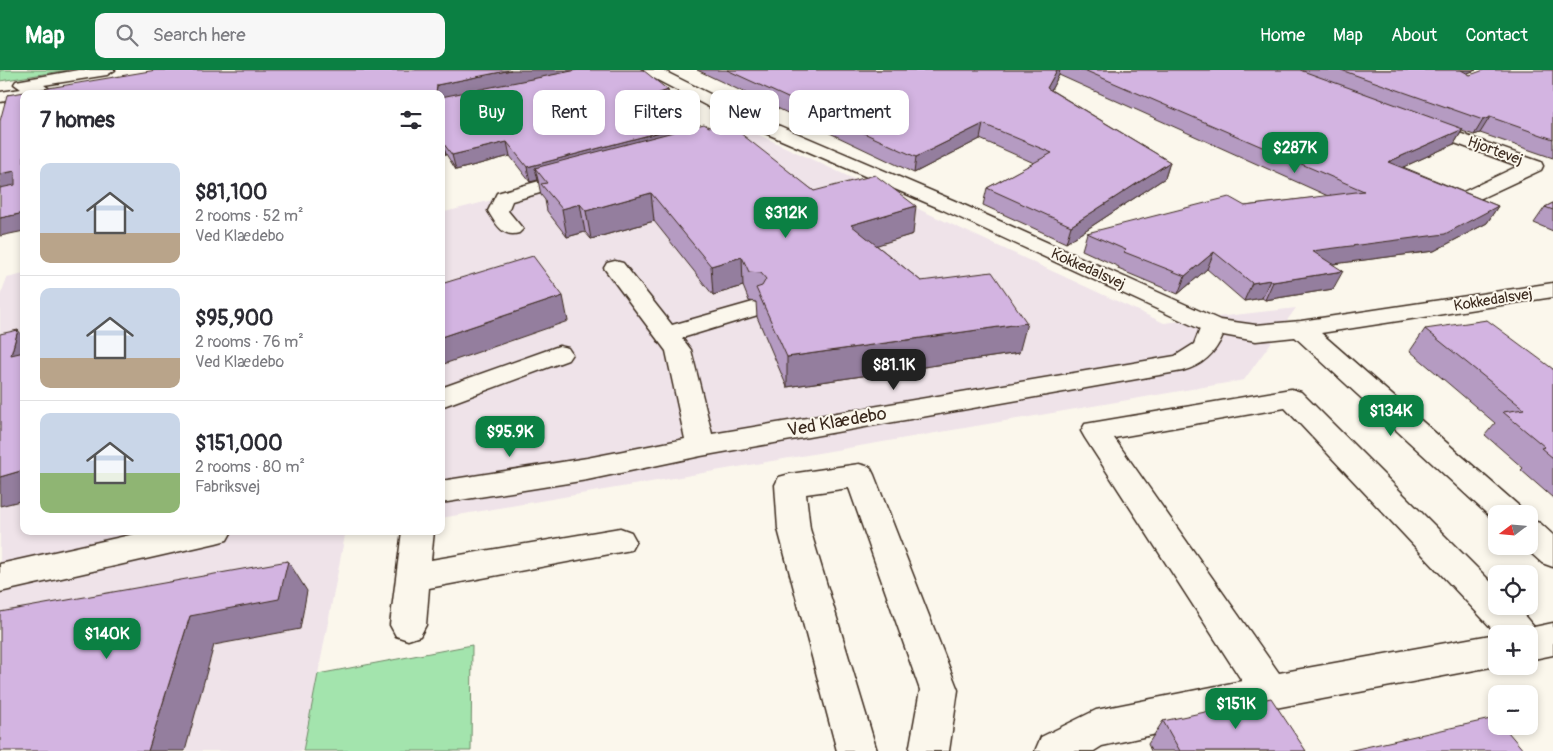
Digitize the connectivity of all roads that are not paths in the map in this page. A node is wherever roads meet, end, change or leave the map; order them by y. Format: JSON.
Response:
{"nodes":[{"id":1,"x":107,"y":70,"type":"edge"},
{"id":2,"x":650,"y":70,"type":"edge"},
{"id":3,"x":125,"y":76,"type":"edge"},
{"id":4,"x":0,"y":88,"type":"edge"},
{"id":5,"x":42,"y":90,"type":"edge"},
{"id":6,"x":20,"y":94,"type":"edge"},
{"id":7,"x":0,"y":97,"type":"edge"},
{"id":8,"x":710,"y":99,"type":"edge"},
{"id":9,"x":1406,"y":118,"type":"edge"},
{"id":10,"x":779,"y":132,"type":"edge"},
{"id":11,"x":597,"y":172,"type":"edge"},
{"id":12,"x":1468,"y":196,"type":"edge"},
{"id":13,"x":512,"y":229,"type":"dead end"},
{"id":14,"x":615,"y":268,"type":"dead end"},
{"id":15,"x":1553,"y":290,"type":"edge"},
{"id":16,"x":753,"y":309,"type":"dead end"},
{"id":17,"x":1214,"y":326,"type":"junction"},
{"id":18,"x":1302,"y":329,"type":"junction"},
{"id":19,"x":666,"y":335,"type":"junction"},
{"id":20,"x":559,"y":354,"type":"dead end"},
{"id":21,"x":445,"y":397,"type":"edge"},
{"id":22,"x":701,"y":446,"type":"junction"},
{"id":23,"x":445,"y":491,"type":"edge"},
{"id":24,"x":1498,"y":505,"type":"edge"},
{"id":25,"x":193,"y":535,"type":"edge"},
{"id":26,"x":418,"y":535,"type":"edge"},
{"id":27,"x":1538,"y":540,"type":"edge"},
{"id":28,"x":620,"y":541,"type":"dead end"},
{"id":29,"x":1553,"y":554,"type":"edge"},
{"id":30,"x":413,"y":577,"type":"junction"},
{"id":31,"x":0,"y":578,"type":"edge"},
{"id":32,"x":408,"y":625,"type":"dead end"},
{"id":33,"x":1510,"y":625,"type":"edge"},
{"id":34,"x":1488,"y":649,"type":"edge"},
{"id":35,"x":1270,"y":692,"type":"junction"},
{"id":36,"x":857,"y":751,"type":"edge"},
{"id":37,"x":929,"y":751,"type":"edge"},
{"id":38,"x":1055,"y":751,"type":"edge"}],
"edges":[{"from":1,"to":4,"type":"street"},
{"from":2,"to":8,"type":"street","name":"Kokkedalsvej"},
{"from":3,"to":5,"type":"street"},
{"from":6,"to":7,"type":"street"},
{"from":9,"to":12,"type":"street","name":"Hjortevej"},
{"from":10,"to":17,"type":"street","name":"Kokkedalsvej"},
{"from":11,"to":13,"type":"street"},
{"from":14,"to":19,"type":"street"},
{"from":15,"to":18,"type":"street","name":"Kokkedalsvej"},
{"from":16,"to":19,"type":"street"},
{"from":17,"to":18,"type":"street","name":"Kokkedalsvej"},
{"from":17,"to":22,"type":"street","name":"Ved Klædebo"},
{"from":18,"to":24,"type":"street"},
{"from":19,"to":22,"type":"street"},
{"from":20,"to":21,"type":"street"},
{"from":22,"to":23,"type":"street","name":"Ved Klædebo"},
{"from":25,"to":31,"type":"street"},
{"from":26,"to":30,"type":"street"},
{"from":27,"to":29,"type":"street"},
{"from":28,"to":30,"type":"street"},
{"from":30,"to":32,"type":"street"},
{"from":33,"to":35,"type":"street"},
{"from":34,"to":35,"type":"street"},
{"from":35,"to":38,"type":"street"},
{"from":36,"to":37,"type":"street"}]}
